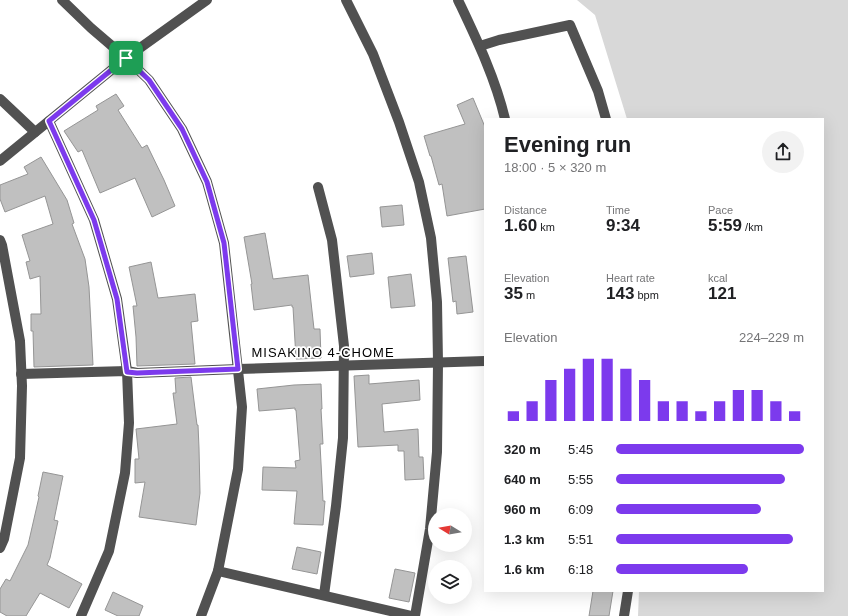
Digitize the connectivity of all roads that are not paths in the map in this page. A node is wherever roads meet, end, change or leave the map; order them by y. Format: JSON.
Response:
{"nodes":[{"id":1,"x":62,"y":0,"type":"edge"},
{"id":2,"x":207,"y":0,"type":"edge"},
{"id":3,"x":346,"y":0,"type":"edge"},
{"id":4,"x":458,"y":0,"type":"edge"},
{"id":5,"x":480,"y":46,"type":"junction"},
{"id":6,"x":126,"y":58,"type":"junction"},
{"id":7,"x":0,"y":99,"type":"edge"},
{"id":8,"x":504,"y":118,"type":"edge"},
{"id":9,"x":606,"y":118,"type":"edge"},
{"id":10,"x":49,"y":121,"type":"junction"},
{"id":11,"x":35,"y":132,"type":"junction"},
{"id":12,"x":0,"y":161,"type":"edge"},
{"id":13,"x":318,"y":187,"type":"dead end"},
{"id":14,"x":0,"y":240,"type":"edge"},
{"id":15,"x":484,"y":361,"type":"edge"},
{"id":16,"x":438,"y":363,"type":"junction"},
{"id":17,"x":344,"y":366,"type":"junction"},
{"id":18,"x":238,"y":369,"type":"junction"},
{"id":19,"x":127,"y":372,"type":"junction"},
{"id":20,"x":21,"y":374,"type":"junction"},
{"id":21,"x":0,"y":548,"type":"edge"},
{"id":22,"x":218,"y":570,"type":"junction"},
{"id":23,"x":628,"y":592,"type":"edge"},
{"id":24,"x":324,"y":595,"type":"junction"},
{"id":25,"x":81,"y":616,"type":"edge"},
{"id":26,"x":201,"y":616,"type":"edge"},
{"id":27,"x":412,"y":616,"type":"edge"},
{"id":28,"x":415,"y":616,"type":"edge"},
{"id":29,"x":624,"y":616,"type":"edge"}],
"edges":[{"from":1,"to":6,"type":"street"},
{"from":2,"to":6,"type":"street"},
{"from":3,"to":16,"type":"street"},
{"from":4,"to":5,"type":"street"},
{"from":5,"to":8,"type":"street"},
{"from":5,"to":9,"type":"street"},
{"from":6,"to":10,"type":"street"},
{"from":6,"to":18,"type":"street"},
{"from":7,"to":11,"type":"street"},
{"from":10,"to":11,"type":"street"},
{"from":10,"to":19,"type":"street"},
{"from":11,"to":12,"type":"street"},
{"from":13,"to":17,"type":"street"},
{"from":14,"to":20,"type":"street"},
{"from":15,"to":16,"type":"street"},
{"from":16,"to":17,"type":"street"},
{"from":16,"to":28,"type":"street"},
{"from":17,"to":18,"type":"street"},
{"from":17,"to":24,"type":"street"},
{"from":18,"to":19,"type":"street"},
{"from":18,"to":22,"type":"street"},
{"from":19,"to":20,"type":"street"},
{"from":19,"to":25,"type":"street"},
{"from":20,"to":21,"type":"street"},
{"from":22,"to":24,"type":"street"},
{"from":22,"to":26,"type":"street"},
{"from":23,"to":29,"type":"street"},
{"from":24,"to":27,"type":"street"}]}
